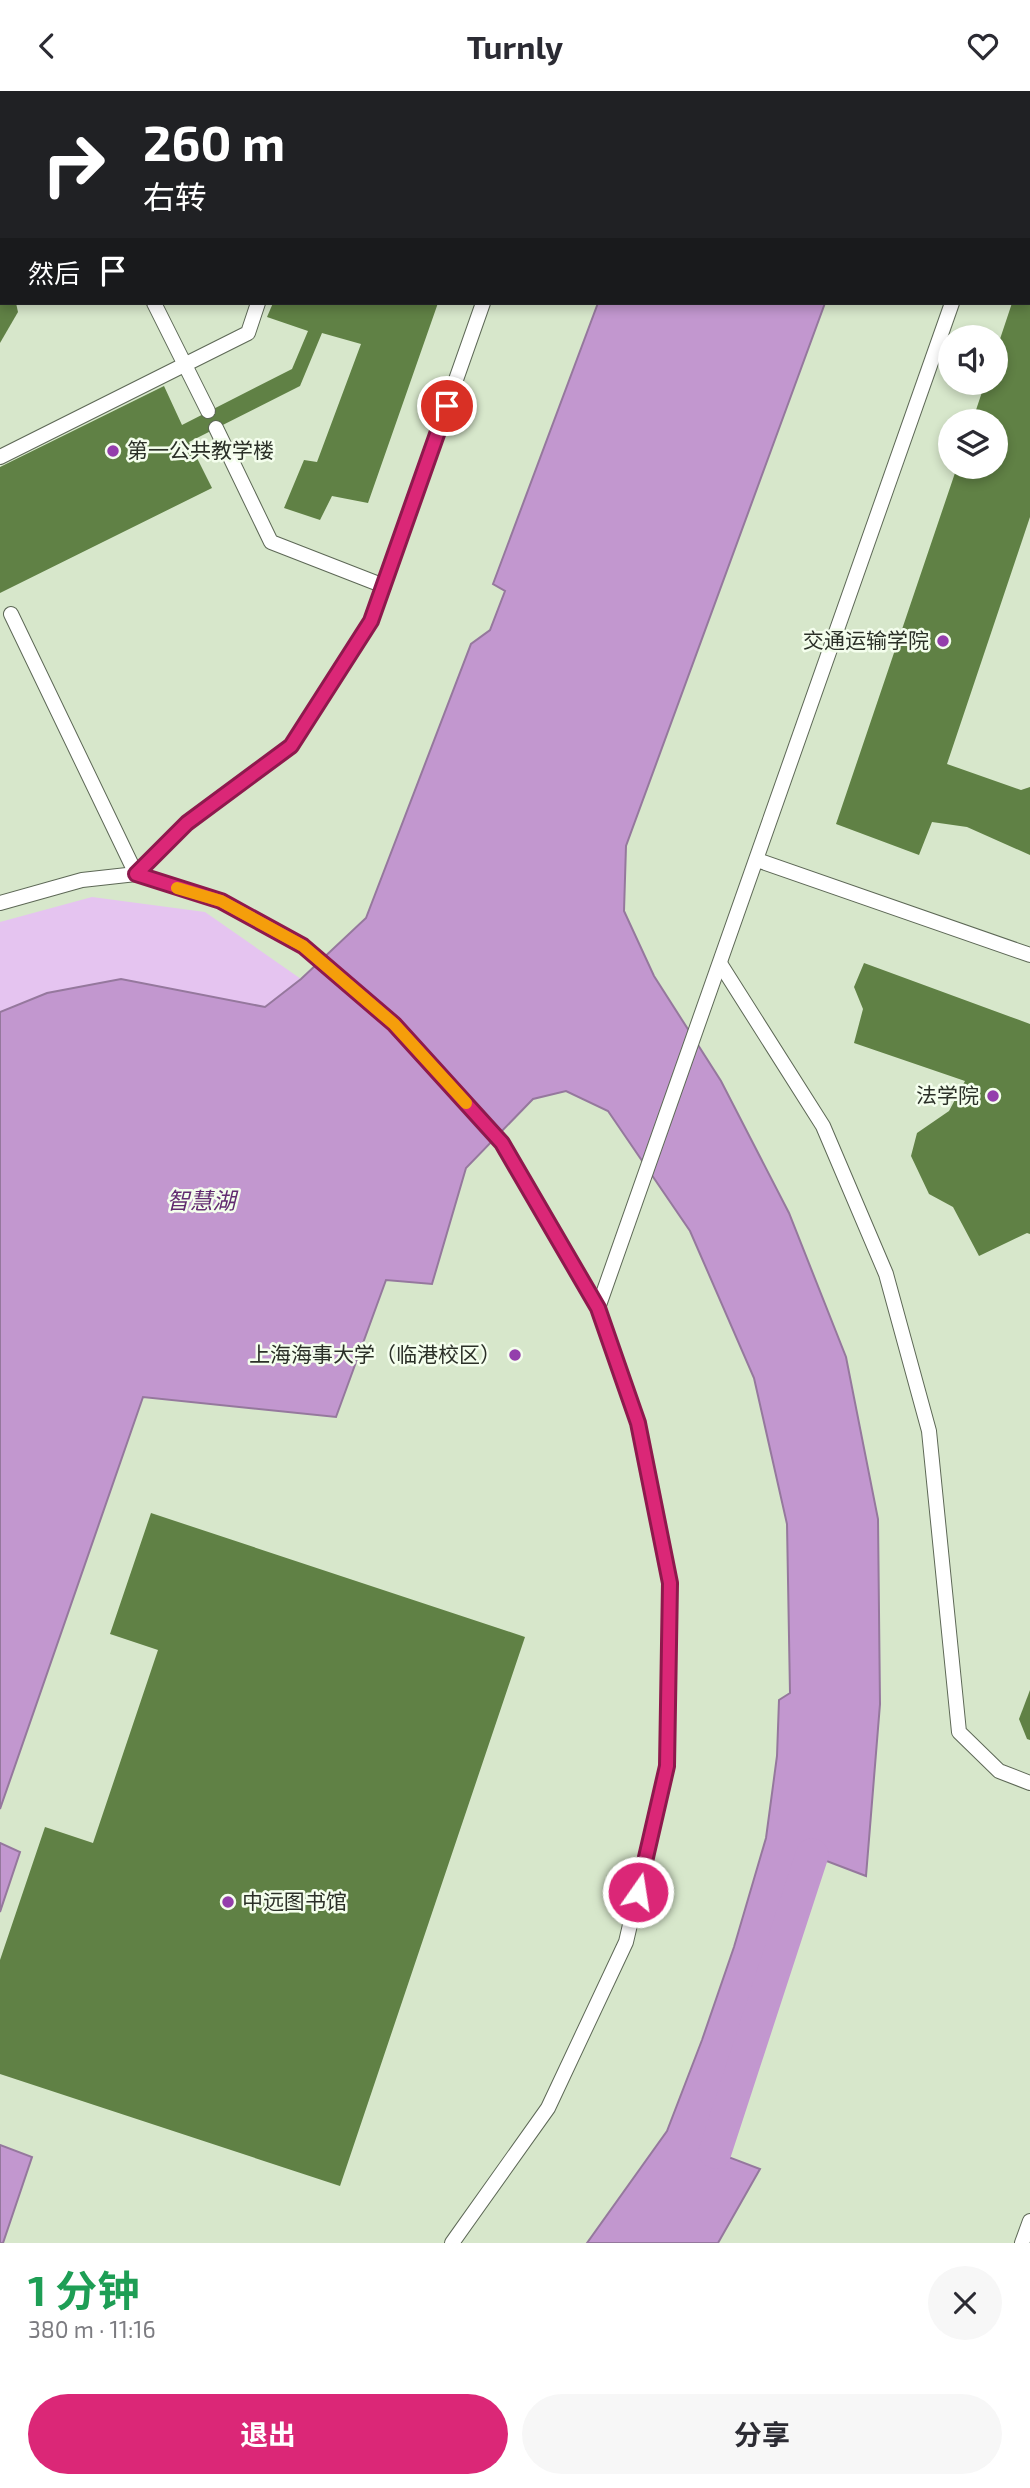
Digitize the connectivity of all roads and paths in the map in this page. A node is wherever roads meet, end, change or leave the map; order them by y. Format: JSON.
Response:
{"nodes":[{"id":1,"x":155,"y":305,"type":"edge"},
{"id":2,"x":257,"y":305,"type":"edge"},
{"id":3,"x":483,"y":305,"type":"edge"},
{"id":4,"x":951,"y":305,"type":"edge"},
{"id":5,"x":186,"y":366,"type":"junction"},
{"id":6,"x":208,"y":411,"type":"dead end"},
{"id":7,"x":216,"y":428,"type":"dead end"},
{"id":8,"x":0,"y":457,"type":"edge"},
{"id":9,"x":384,"y":586,"type":"junction"},
{"id":10,"x":11,"y":614,"type":"dead end"},
{"id":11,"x":757,"y":860,"type":"junction"},
{"id":12,"x":136,"y":874,"type":"junction"},
{"id":13,"x":0,"y":903,"type":"edge"},
{"id":14,"x":1030,"y":955,"type":"edge"},
{"id":15,"x":721,"y":965,"type":"junction"},
{"id":16,"x":598,"y":1308,"type":"junction"},
{"id":17,"x":1030,"y":1783,"type":"edge"},
{"id":18,"x":1030,"y":2221,"type":"edge"},
{"id":19,"x":452,"y":2243,"type":"edge"},
{"id":20,"x":1022,"y":2243,"type":"edge"}],
"edges":[{"from":1,"to":5,"type":"lane"},
{"from":2,"to":5,"type":"lane"},
{"from":3,"to":9,"type":"lane"},
{"from":4,"to":11,"type":"lane"},
{"from":5,"to":6,"type":"lane"},
{"from":5,"to":8,"type":"lane"},
{"from":7,"to":9,"type":"lane"},
{"from":9,"to":12,"type":"lane"},
{"from":10,"to":12,"type":"lane"},
{"from":11,"to":14,"type":"lane"},
{"from":11,"to":15,"type":"lane"},
{"from":12,"to":13,"type":"lane"},
{"from":12,"to":16,"type":"lane"},
{"from":15,"to":16,"type":"lane"},
{"from":15,"to":17,"type":"lane"},
{"from":16,"to":19,"type":"lane"},
{"from":18,"to":20,"type":"lane"}]}
